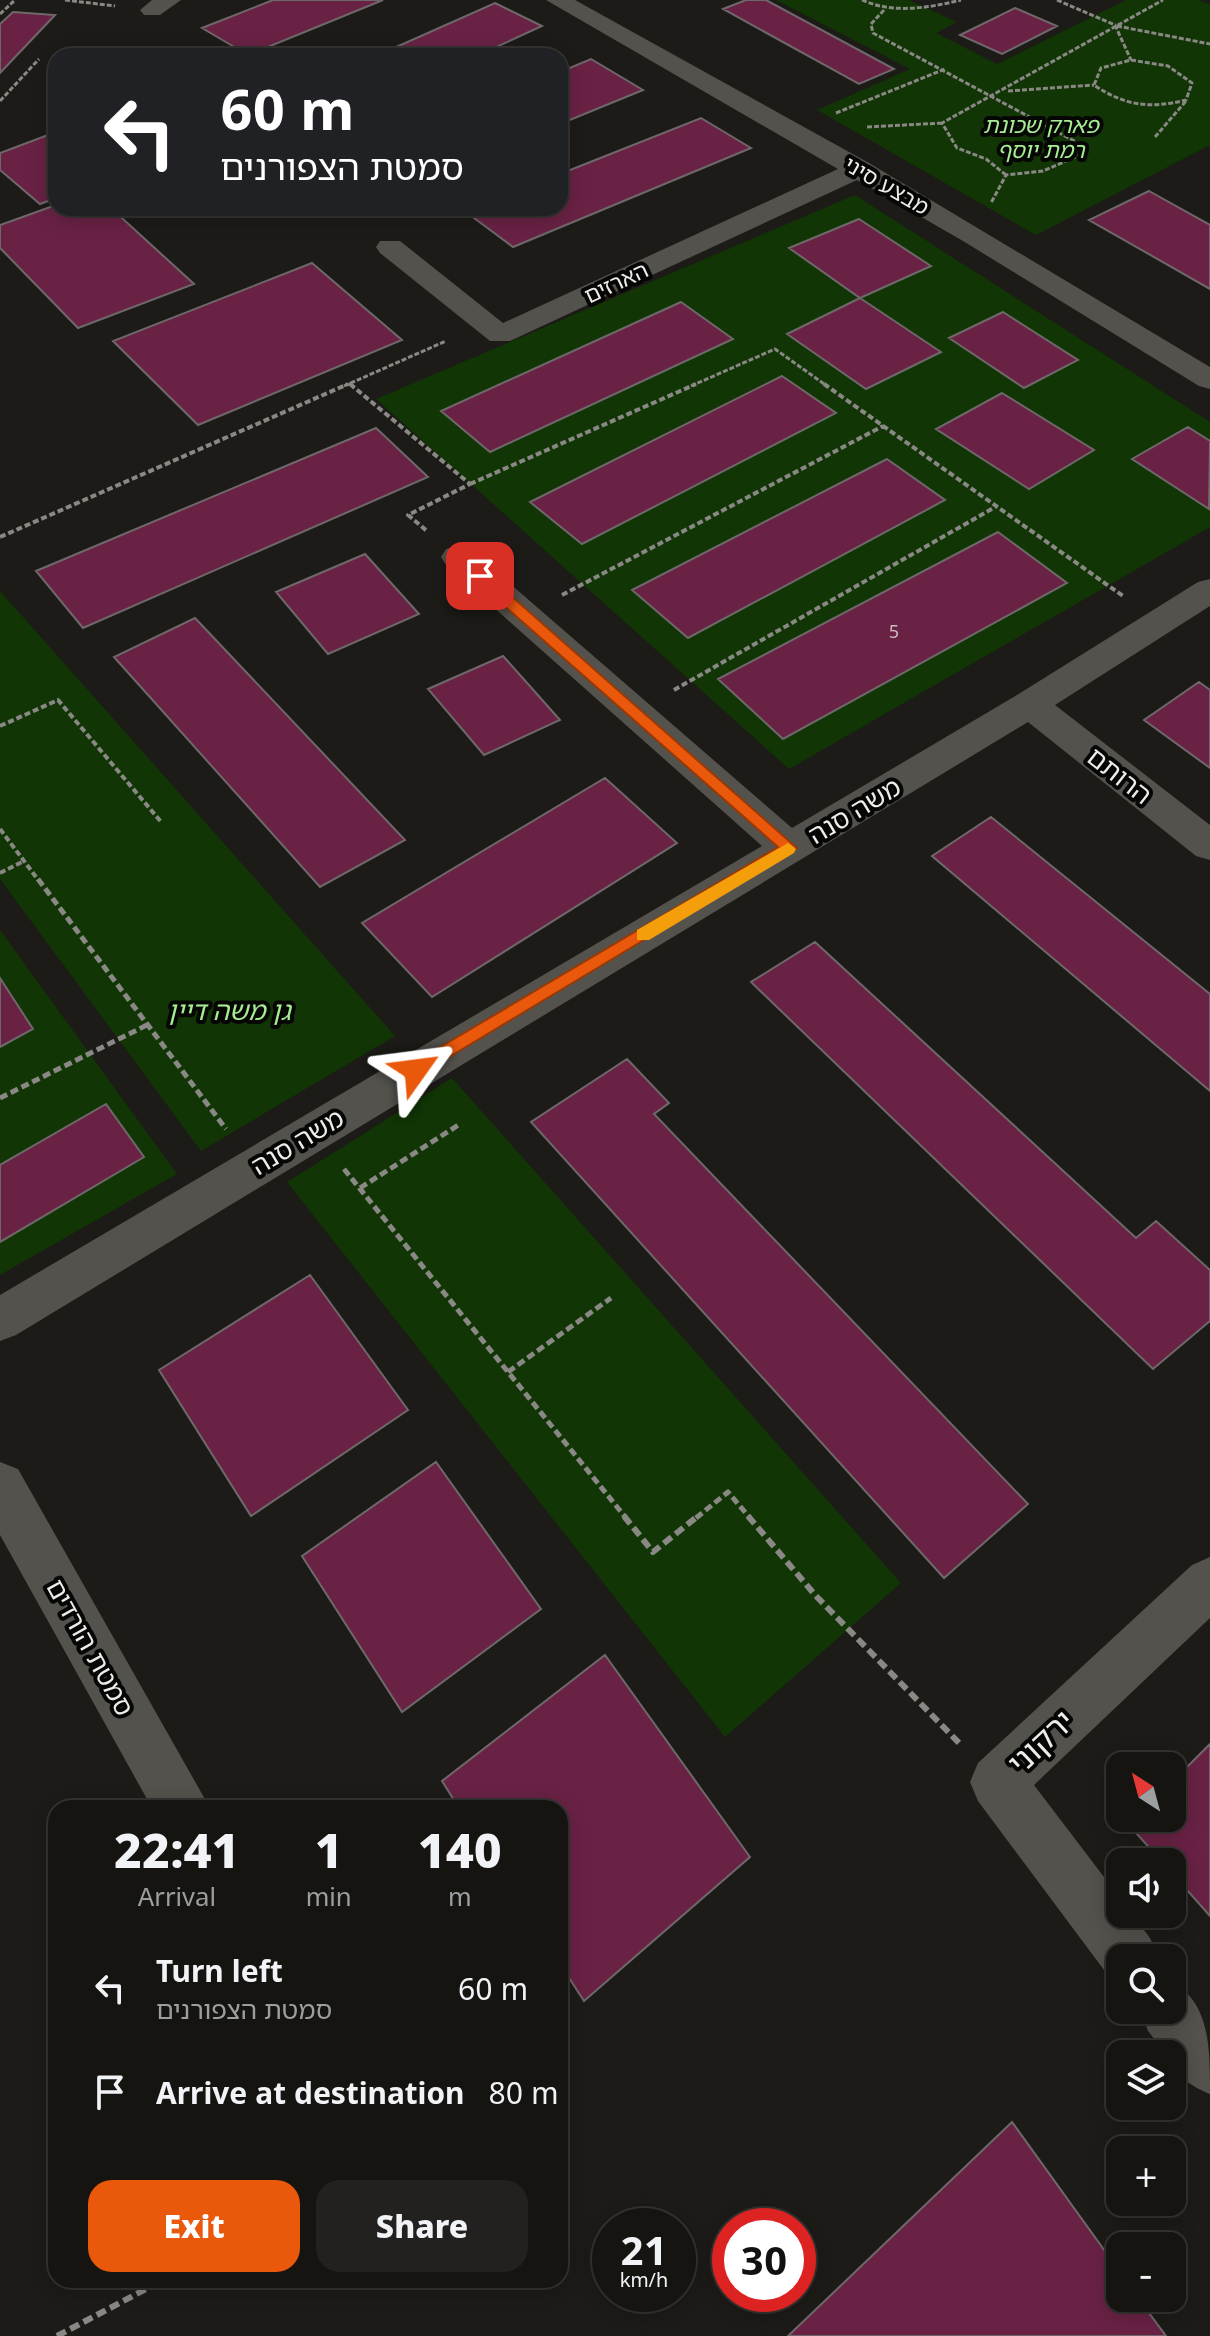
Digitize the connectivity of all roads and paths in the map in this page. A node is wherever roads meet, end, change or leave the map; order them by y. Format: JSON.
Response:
{"nodes":[{"id":1,"x":15,"y":0,"type":"edge"},
{"id":2,"x":65,"y":0,"type":"edge"},
{"id":3,"x":558,"y":0,"type":"edge"},
{"id":4,"x":862,"y":0,"type":"edge"},
{"id":5,"x":961,"y":0,"type":"edge"},
{"id":6,"x":1057,"y":0,"type":"edge"},
{"id":7,"x":1163,"y":0,"type":"edge"},
{"id":8,"x":75,"y":1,"type":"edge"},
{"id":9,"x":884,"y":10,"type":"junction"},
{"id":10,"x":0,"y":14,"type":"edge"},
{"id":11,"x":1115,"y":25,"type":"junction"},
{"id":12,"x":1210,"y":44,"type":"edge"},
{"id":13,"x":39,"y":59,"type":"dead end"},
{"id":14,"x":1131,"y":60,"type":"junction"},
{"id":15,"x":945,"y":69,"type":"junction"},
{"id":16,"x":1094,"y":85,"type":"junction"},
{"id":17,"x":1003,"y":91,"type":"junction"},
{"id":18,"x":993,"y":96,"type":"junction"},
{"id":19,"x":1186,"y":100,"type":"junction"},
{"id":20,"x":0,"y":101,"type":"edge"},
{"id":21,"x":790,"y":131,"type":"junction"},
{"id":22,"x":1155,"y":137,"type":"dead end"},
{"id":23,"x":860,"y":169,"type":"junction"},
{"id":24,"x":1006,"y":175,"type":"junction"},
{"id":25,"x":973,"y":235,"type":"junction"},
{"id":26,"x":390,"y":247,"type":"dead end"},
{"id":27,"x":486,"y":323,"type":"junction"},
{"id":28,"x":1210,"y":380,"type":"edge"},
{"id":29,"x":349,"y":383,"type":"junction"},
{"id":30,"x":883,"y":426,"type":"junction"},
{"id":31,"x":470,"y":484,"type":"junction"},
{"id":32,"x":997,"y":506,"type":"junction"},
{"id":33,"x":0,"y":537,"type":"edge"},
{"id":34,"x":458,"y":557,"type":"joint"},
{"id":35,"x":1210,"y":590,"type":"edge"},
{"id":36,"x":524,"y":615,"type":"junction"},
{"id":37,"x":1160,"y":622,"type":"junction"},
{"id":38,"x":1030,"y":704,"type":"junction"},
{"id":39,"x":634,"y":712,"type":"junction"},
{"id":40,"x":0,"y":726,"type":"edge"},
{"id":41,"x":162,"y":823,"type":"dead end"},
{"id":42,"x":0,"y":829,"type":"edge"},
{"id":43,"x":1210,"y":846,"type":"edge"},
{"id":44,"x":789,"y":848,"type":"junction"},
{"id":45,"x":24,"y":861,"type":"junction"},
{"id":46,"x":0,"y":873,"type":"edge"},
{"id":47,"x":147,"y":1025,"type":"junction"},
{"id":48,"x":0,"y":1098,"type":"edge"},
{"id":49,"x":460,"y":1124,"type":"dead end"},
{"id":50,"x":314,"y":1131,"type":"junction"},
{"id":51,"x":255,"y":1167,"type":"junction"},
{"id":52,"x":360,"y":1188,"type":"junction"},
{"id":53,"x":611,"y":1298,"type":"dead end"},
{"id":54,"x":0,"y":1320,"type":"edge"},
{"id":55,"x":508,"y":1372,"type":"junction"},
{"id":56,"x":0,"y":1486,"type":"edge"},
{"id":57,"x":1210,"y":1583,"type":"edge"},
{"id":58,"x":997,"y":1782,"type":"junction"},
{"id":59,"x":177,"y":1800,"type":"edge"},
{"id":60,"x":1119,"y":1944,"type":"edge"},
{"id":61,"x":1180,"y":2024,"type":"edge"},
{"id":62,"x":1210,"y":2064,"type":"edge"},
{"id":63,"x":148,"y":2288,"type":"edge"},
{"id":64,"x":57,"y":2336,"type":"edge"}],
"edges":[{"from":1,"to":10,"type":"path"},
{"from":2,"to":8,"type":"path"},
{"from":3,"to":21,"type":"street","name":"מבצע סיני"},
{"from":4,"to":9,"type":"path"},
{"from":5,"to":9,"type":"path"},
{"from":6,"to":11,"type":"path"},
{"from":7,"to":11,"type":"path"},
{"from":9,"to":15,"type":"path"},
{"from":11,"to":12,"type":"path"},
{"from":11,"to":14,"type":"path"},
{"from":11,"to":17,"type":"path"},
{"from":13,"to":20,"type":"path"},
{"from":14,"to":16,"type":"path"},
{"from":14,"to":19,"type":"path"},
{"from":15,"to":18,"type":"path"},
{"from":15,"to":21,"type":"path"},
{"from":16,"to":17,"type":"path"},
{"from":16,"to":19,"type":"path"},
{"from":17,"to":18,"type":"path"},
{"from":18,"to":24,"type":"path"},
{"from":18,"to":24,"type":"path"},
{"from":19,"to":22,"type":"path"},
{"from":21,"to":23,"type":"street","name":"מבצע סיני"},
{"from":23,"to":25,"type":"street","name":"מבצע סיני"},
{"from":23,"to":27,"type":"street","name":"הארזים"},
{"from":24,"to":25,"type":"path"},
{"from":25,"to":28,"type":"street","name":"מבצע סיני"},
{"from":26,"to":27,"type":"street"},
{"from":27,"to":29,"type":"path"},
{"from":29,"to":31,"type":"path"},
{"from":29,"to":33,"type":"path"},
{"from":30,"to":31,"type":"path"},
{"from":30,"to":32,"type":"path"},
{"from":30,"to":36,"type":"path"},
{"from":31,"to":34,"type":"path"},
{"from":32,"to":37,"type":"path"},
{"from":32,"to":39,"type":"path"},
{"from":34,"to":36,"type":"street"},
{"from":35,"to":37,"type":"street","name":"משה סנה"},
{"from":36,"to":39,"type":"street"},
{"from":37,"to":38,"type":"street","name":"משה סנה"},
{"from":38,"to":43,"type":"street","name":"הרותם"},
{"from":38,"to":44,"type":"street","name":"משה סנה"},
{"from":39,"to":44,"type":"street"},
{"from":40,"to":41,"type":"path"},
{"from":42,"to":45,"type":"path"},
{"from":44,"to":50,"type":"street","name":"משה סנה"},
{"from":45,"to":46,"type":"path"},
{"from":45,"to":47,"type":"path"},
{"from":47,"to":48,"type":"path"},
{"from":47,"to":51,"type":"path"},
{"from":49,"to":52,"type":"path"},
{"from":50,"to":51,"type":"street","name":"משה סנה"},
{"from":50,"to":52,"type":"path"},
{"from":51,"to":54,"type":"street","name":"משה סנה"},
{"from":52,"to":55,"type":"path"},
{"from":53,"to":55,"type":"path"},
{"from":55,"to":58,"type":"path"},
{"from":56,"to":59,"type":"street","name":"סמטת הורדים"},
{"from":57,"to":58,"type":"street","name":"ירקוני"},
{"from":58,"to":60,"type":"street","name":"ירקוני"},
{"from":61,"to":62,"type":"street"},
{"from":63,"to":64,"type":"path"}]}
